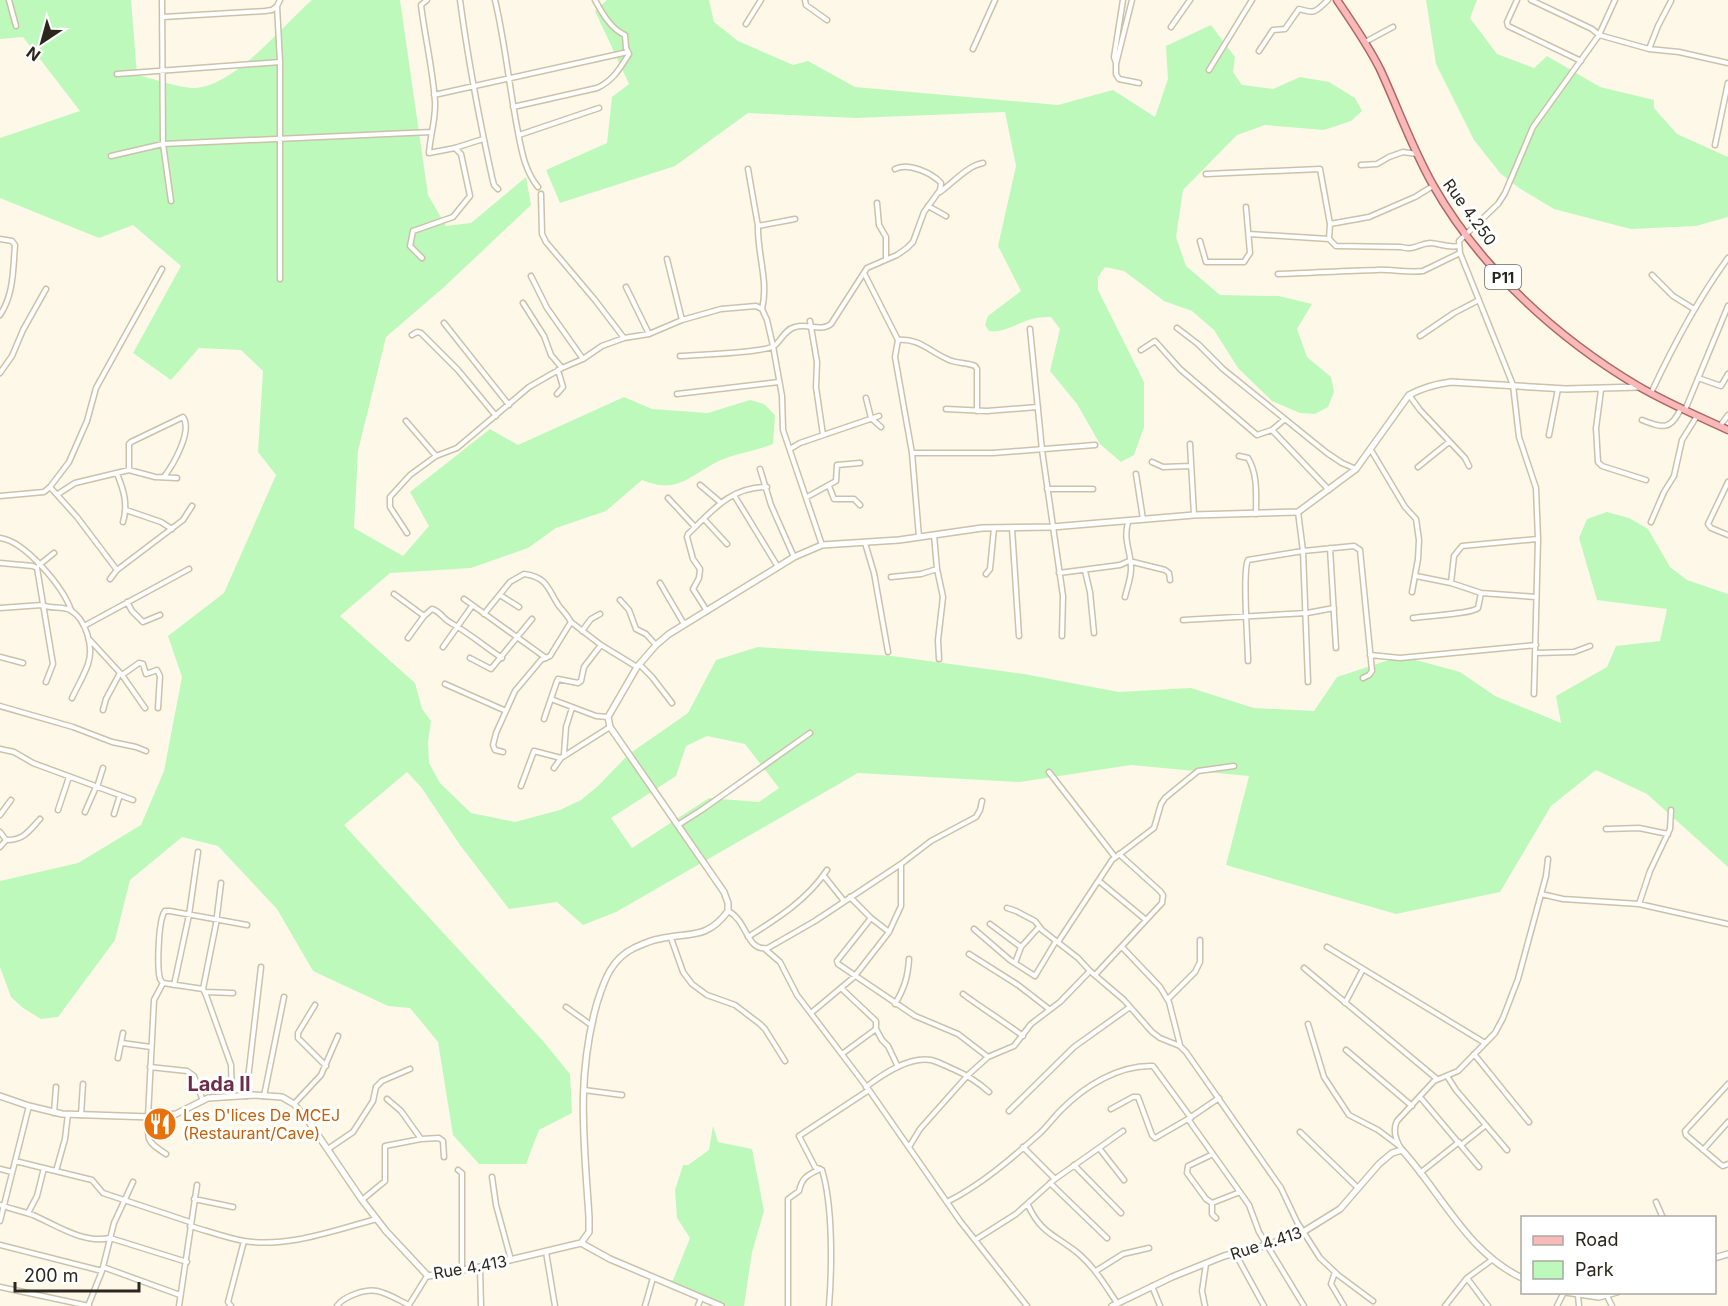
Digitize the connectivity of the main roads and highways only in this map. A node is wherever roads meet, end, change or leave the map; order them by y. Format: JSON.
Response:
{"nodes":[{"id":1,"x":1336,"y":0,"type":"edge"},
{"id":2,"x":1728,"y":430,"type":"edge"}],
"edges":[{"from":1,"to":2,"type":"main road","name":"Rue 4.250","number":"P11"}]}
